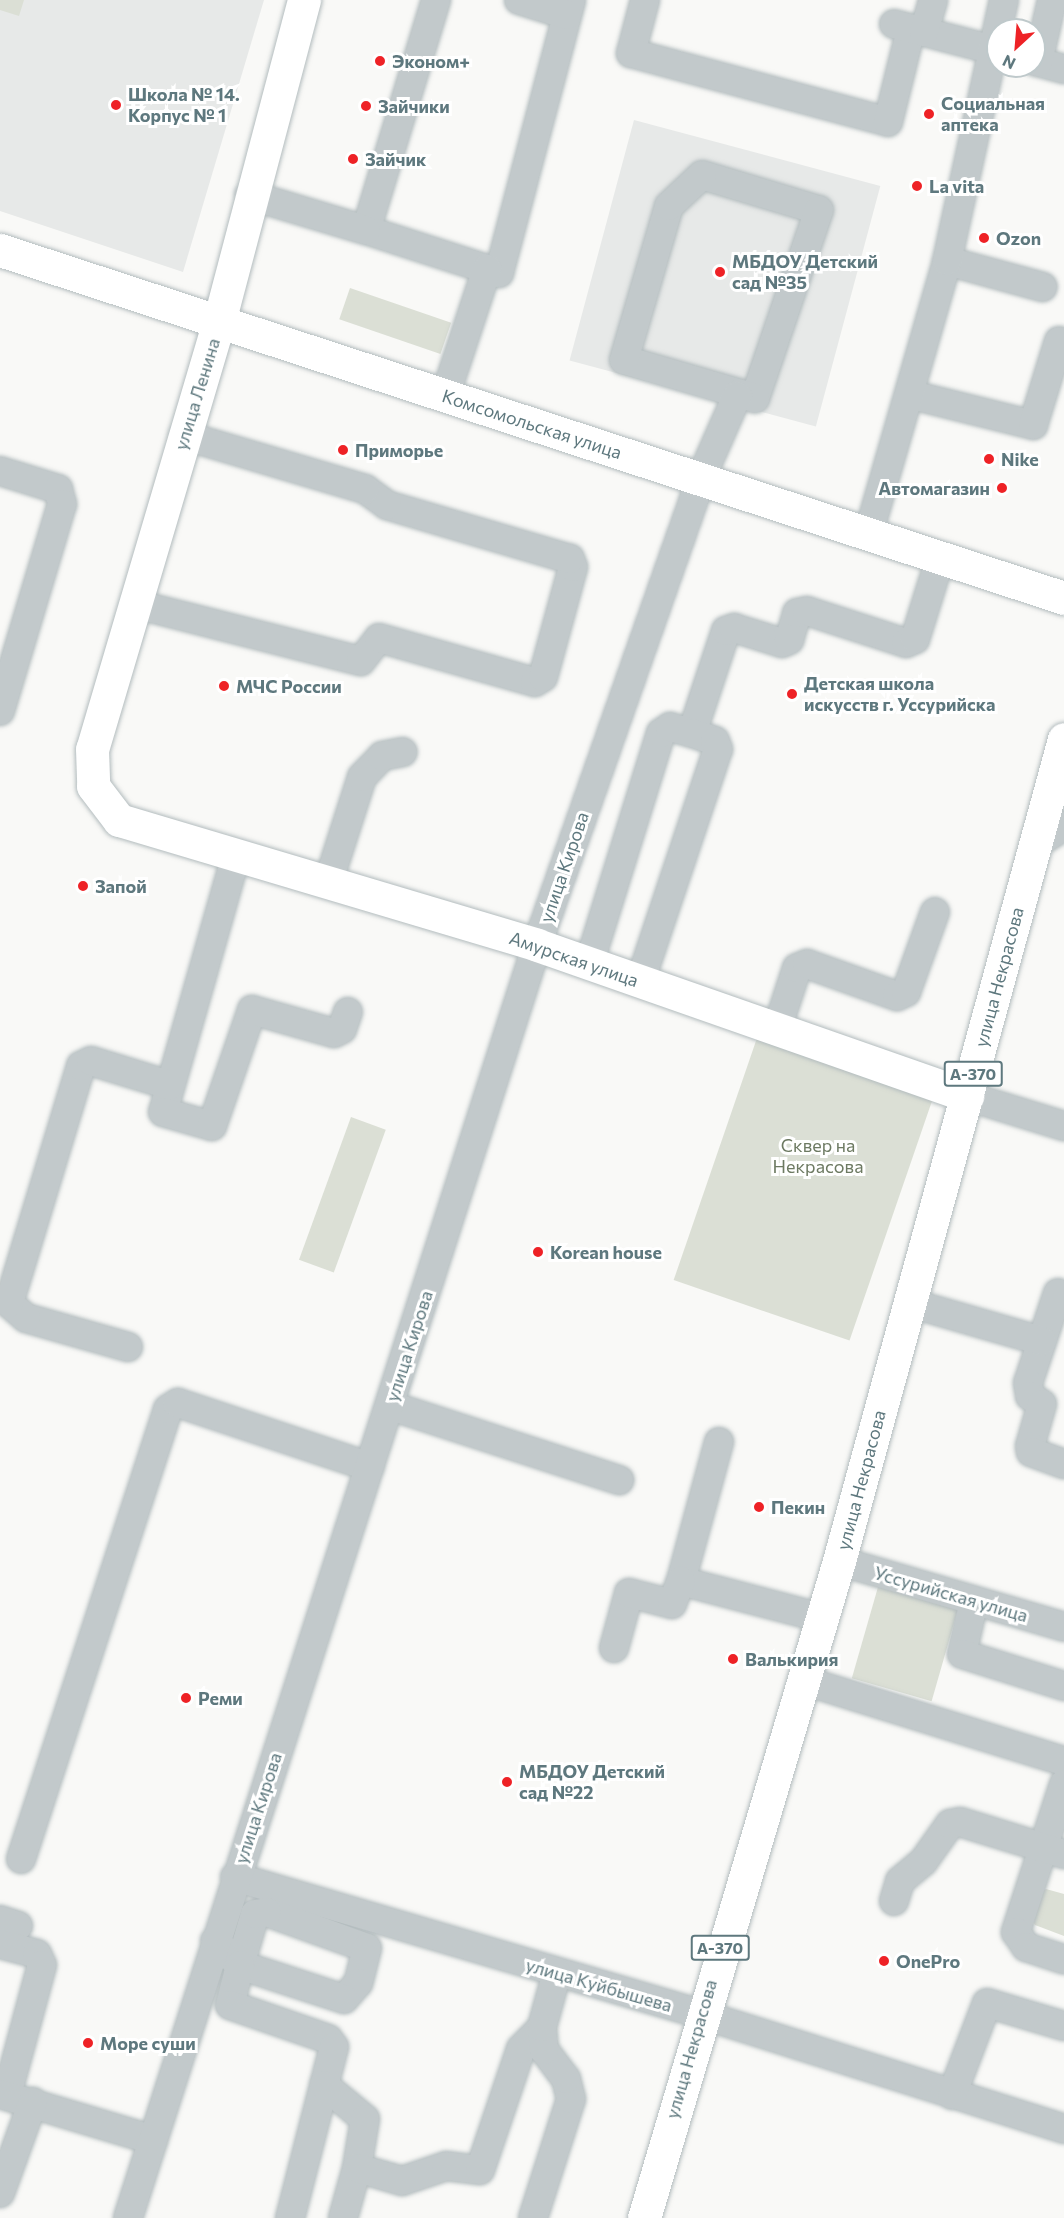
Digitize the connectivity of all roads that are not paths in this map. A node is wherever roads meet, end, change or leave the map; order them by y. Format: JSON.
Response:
{"nodes":[{"id":1,"x":304,"y":0,"type":"edge"},
{"id":2,"x":436,"y":0,"type":"edge"},
{"id":3,"x":519,"y":0,"type":"edge"},
{"id":4,"x":645,"y":0,"type":"edge"},
{"id":5,"x":933,"y":0,"type":"edge"},
{"id":6,"x":1004,"y":0,"type":"edge"},
{"id":7,"x":1056,"y":4,"type":"edge"},
{"id":8,"x":569,"y":8,"type":"edge"},
{"id":9,"x":1001,"y":18,"type":"edge"},
{"id":10,"x":910,"y":28,"type":"junction"},
{"id":11,"x":986,"y":48,"type":"edge"},
{"id":12,"x":1046,"y":59,"type":"edge"},
{"id":13,"x":989,"y":78,"type":"edge"},
{"id":14,"x":249,"y":195,"type":"junction"},
{"id":15,"x":366,"y":230,"type":"junction"},
{"id":16,"x":0,"y":250,"type":"edge"},
{"id":17,"x":947,"y":261,"type":"junction"},
{"id":18,"x":487,"y":268,"type":"junction"},
{"id":19,"x":1043,"y":287,"type":"dead end"},
{"id":20,"x":219,"y":321,"type":"junction"},
{"id":21,"x":1059,"y":341,"type":"dead end"},
{"id":22,"x":912,"y":395,"type":"junction"},
{"id":23,"x":445,"y":396,"type":"junction"},
{"id":24,"x":737,"y":396,"type":"junction"},
{"id":25,"x":183,"y":435,"type":"junction"},
{"id":26,"x":0,"y":471,"type":"edge"},
{"id":27,"x":701,"y":478,"type":"junction"},
{"id":28,"x":869,"y":532,"type":"junction"},
{"id":29,"x":941,"y":556,"type":"junction"},
{"id":30,"x":1064,"y":598,"type":"edge"},
{"id":31,"x":135,"y":604,"type":"junction"},
{"id":32,"x":0,"y":711,"type":"edge"},
{"id":33,"x":692,"y":733,"type":"junction"},
{"id":34,"x":1064,"y":739,"type":"edge"},
{"id":35,"x":403,"y":752,"type":"dead end"},
{"id":36,"x":93,"y":786,"type":"joint"},
{"id":37,"x":1064,"y":826,"type":"edge"},
{"id":38,"x":1035,"y":845,"type":"junction"},
{"id":39,"x":236,"y":856,"type":"junction"},
{"id":40,"x":328,"y":883,"type":"junction"},
{"id":41,"x":935,"y":912,"type":"dead end"},
{"id":42,"x":537,"y":945,"type":"junction"},
{"id":43,"x":589,"y":964,"type":"junction"},
{"id":44,"x":640,"y":982,"type":"junction"},
{"id":45,"x":348,"y":1012,"type":"dead end"},
{"id":46,"x":777,"y":1029,"type":"junction"},
{"id":47,"x":169,"y":1084,"type":"junction"},
{"id":48,"x":967,"y":1096,"type":"junction"},
{"id":49,"x":1064,"y":1126,"type":"edge"},
{"id":50,"x":1058,"y":1293,"type":"dead end"},
{"id":51,"x":910,"y":1303,"type":"junction"},
{"id":52,"x":4,"y":1314,"type":"edge"},
{"id":53,"x":1042,"y":1341,"type":"junction"},
{"id":54,"x":128,"y":1347,"type":"dead end"},
{"id":55,"x":390,"y":1406,"type":"junction"},
{"id":56,"x":719,"y":1443,"type":"dead end"},
{"id":57,"x":1064,"y":1464,"type":"edge"},
{"id":58,"x":370,"y":1467,"type":"junction"},
{"id":59,"x":619,"y":1480,"type":"dead end"},
{"id":60,"x":839,"y":1561,"type":"junction"},
{"id":61,"x":681,"y":1581,"type":"junction"},
{"id":62,"x":974,"y":1601,"type":"junction"},
{"id":63,"x":822,"y":1618,"type":"junction"},
{"id":64,"x":1064,"y":1627,"type":"edge"},
{"id":65,"x":614,"y":1648,"type":"dead end"},
{"id":66,"x":802,"y":1680,"type":"junction"},
{"id":67,"x":1064,"y":1686,"type":"edge"},
{"id":68,"x":1064,"y":1761,"type":"edge"},
{"id":69,"x":1064,"y":1784,"type":"edge"},
{"id":70,"x":1053,"y":1851,"type":"edge"},
{"id":71,"x":21,"y":1860,"type":"dead end"},
{"id":72,"x":235,"y":1877,"type":"junction"},
{"id":73,"x":894,"y":1901,"type":"dead end"},
{"id":74,"x":6,"y":1930,"type":"edge"},
{"id":75,"x":215,"y":1941,"type":"junction"},
{"id":76,"x":1064,"y":1959,"type":"edge"},
{"id":77,"x":557,"y":1973,"type":"junction"},
{"id":78,"x":700,"y":2014,"type":"junction"},
{"id":79,"x":1064,"y":2026,"type":"edge"},
{"id":80,"x":542,"y":2027,"type":"junction"},
{"id":81,"x":324,"y":2085,"type":"junction"},
{"id":82,"x":952,"y":2095,"type":"junction"},
{"id":83,"x":13,"y":2097,"type":"edge"},
{"id":84,"x":1064,"y":2129,"type":"edge"},
{"id":85,"x":153,"y":2140,"type":"junction"},
{"id":86,"x":357,"y":2168,"type":"junction"},
{"id":87,"x":0,"y":2193,"type":"edge"},
{"id":88,"x":128,"y":2218,"type":"edge"},
{"id":89,"x":290,"y":2218,"type":"edge"},
{"id":90,"x":343,"y":2218,"type":"edge"},
{"id":91,"x":533,"y":2218,"type":"edge"},
{"id":92,"x":644,"y":2218,"type":"edge"}],
"edges":[{"from":1,"to":14,"type":"main road","name":"улица Ленина"},
{"from":2,"to":15,"type":"street"},
{"from":3,"to":8,"type":"street"},
{"from":4,"to":10,"type":"street"},
{"from":5,"to":10,"type":"street"},
{"from":6,"to":9,"type":"street"},
{"from":7,"to":12,"type":"street"},
{"from":8,"to":18,"type":"street"},
{"from":10,"to":11,"type":"street"},
{"from":13,"to":17,"type":"street"},
{"from":14,"to":15,"type":"street"},
{"from":14,"to":20,"type":"main road","name":"улица Ленина"},
{"from":15,"to":18,"type":"street"},
{"from":16,"to":20,"type":"main road","name":"Комсомольская улица"},
{"from":17,"to":19,"type":"street"},
{"from":17,"to":22,"type":"street"},
{"from":18,"to":23,"type":"street"},
{"from":20,"to":23,"type":"main road","name":"Комсомольская улица"},
{"from":20,"to":25,"type":"main road","name":"улица Ленина"},
{"from":21,"to":22,"type":"street"},
{"from":22,"to":28,"type":"street"},
{"from":23,"to":27,"type":"main road","name":"Комсомольская улица"},
{"from":24,"to":24,"type":"street"},
{"from":24,"to":27,"type":"street","name":"улица Кирова"},
{"from":25,"to":31,"type":"main road","name":"улица Ленина"},
{"from":25,"to":31,"type":"street"},
{"from":26,"to":32,"type":"street"},
{"from":27,"to":28,"type":"main road","name":"Комсомольская улица"},
{"from":27,"to":42,"type":"street","name":"улица Кирова"},
{"from":28,"to":29,"type":"main road","name":"Комсомольская улица"},
{"from":29,"to":30,"type":"main road","name":"Комсомольская улица"},
{"from":29,"to":33,"type":"street"},
{"from":31,"to":36,"type":"main road","name":"улица Ленина"},
{"from":33,"to":43,"type":"street"},
{"from":33,"to":44,"type":"street"},
{"from":34,"to":38,"type":"main road","name":"улица Некрасова","number":"А-370"},
{"from":35,"to":40,"type":"street"},
{"from":36,"to":39,"type":"main road","name":"Амурская улица"},
{"from":37,"to":38,"type":"street"},
{"from":38,"to":48,"type":"main road","name":"улица Некрасова","number":"А-370"},
{"from":39,"to":40,"type":"main road","name":"Амурская улица"},
{"from":39,"to":47,"type":"street"},
{"from":40,"to":42,"type":"main road","name":"Амурская улица"},
{"from":41,"to":46,"type":"street"},
{"from":42,"to":43,"type":"main road","name":"Амурская улица"},
{"from":42,"to":55,"type":"street","name":"улица Кирова"},
{"from":43,"to":44,"type":"main road","name":"Амурская улица"},
{"from":44,"to":46,"type":"main road","name":"Амурская улица"},
{"from":45,"to":47,"type":"street"},
{"from":46,"to":48,"type":"main road","name":"Амурская улица"},
{"from":47,"to":52,"type":"street"},
{"from":48,"to":49,"type":"street","name":"Амурская улица"},
{"from":48,"to":51,"type":"main road","name":"улица Некрасова","number":"А-370"},
{"from":50,"to":53,"type":"street"},
{"from":51,"to":53,"type":"street"},
{"from":51,"to":60,"type":"main road","name":"улица Некрасова","number":"А-370"},
{"from":52,"to":54,"type":"street"},
{"from":53,"to":57,"type":"street"},
{"from":55,"to":58,"type":"street","name":"улица Кирова"},
{"from":55,"to":59,"type":"street"},
{"from":56,"to":61,"type":"street"},
{"from":58,"to":71,"type":"street"},
{"from":58,"to":72,"type":"street","name":"улица Кирова"},
{"from":60,"to":62,"type":"street","name":"Уссурийская улица"},
{"from":60,"to":63,"type":"main road","name":"улица Некрасова","number":"А-370"},
{"from":61,"to":63,"type":"street"},
{"from":61,"to":65,"type":"street"},
{"from":62,"to":64,"type":"street","name":"Уссурийская улица"},
{"from":62,"to":67,"type":"street"},
{"from":63,"to":66,"type":"main road","name":"улица Некрасова","number":"А-370"},
{"from":66,"to":68,"type":"street"},
{"from":66,"to":78,"type":"main road","name":"улица Некрасова","number":"А-370"},
{"from":69,"to":70,"type":"street"},
{"from":70,"to":73,"type":"street"},
{"from":70,"to":76,"type":"street"},
{"from":72,"to":75,"type":"street","name":"улица Кирова"},
{"from":72,"to":77,"type":"street","name":"улица Куйбышева"},
{"from":74,"to":83,"type":"street"},
{"from":75,"to":81,"type":"street"},
{"from":75,"to":85,"type":"street","name":"улица Кирова"},
{"from":77,"to":78,"type":"street","name":"улица Куйбышева"},
{"from":77,"to":80,"type":"street"},
{"from":78,"to":82,"type":"street","name":"улица Куйбышева"},
{"from":78,"to":92,"type":"main road","name":"улица Некрасова","number":"А-370"},
{"from":79,"to":82,"type":"street"},
{"from":80,"to":86,"type":"street"},
{"from":80,"to":91,"type":"street"},
{"from":81,"to":86,"type":"street"},
{"from":81,"to":89,"type":"street"},
{"from":82,"to":84,"type":"street","name":"улица Куйбышева"},
{"from":83,"to":85,"type":"street"},
{"from":83,"to":87,"type":"street"},
{"from":85,"to":88,"type":"street","name":"улица Кирова"},
{"from":86,"to":90,"type":"street"}]}
